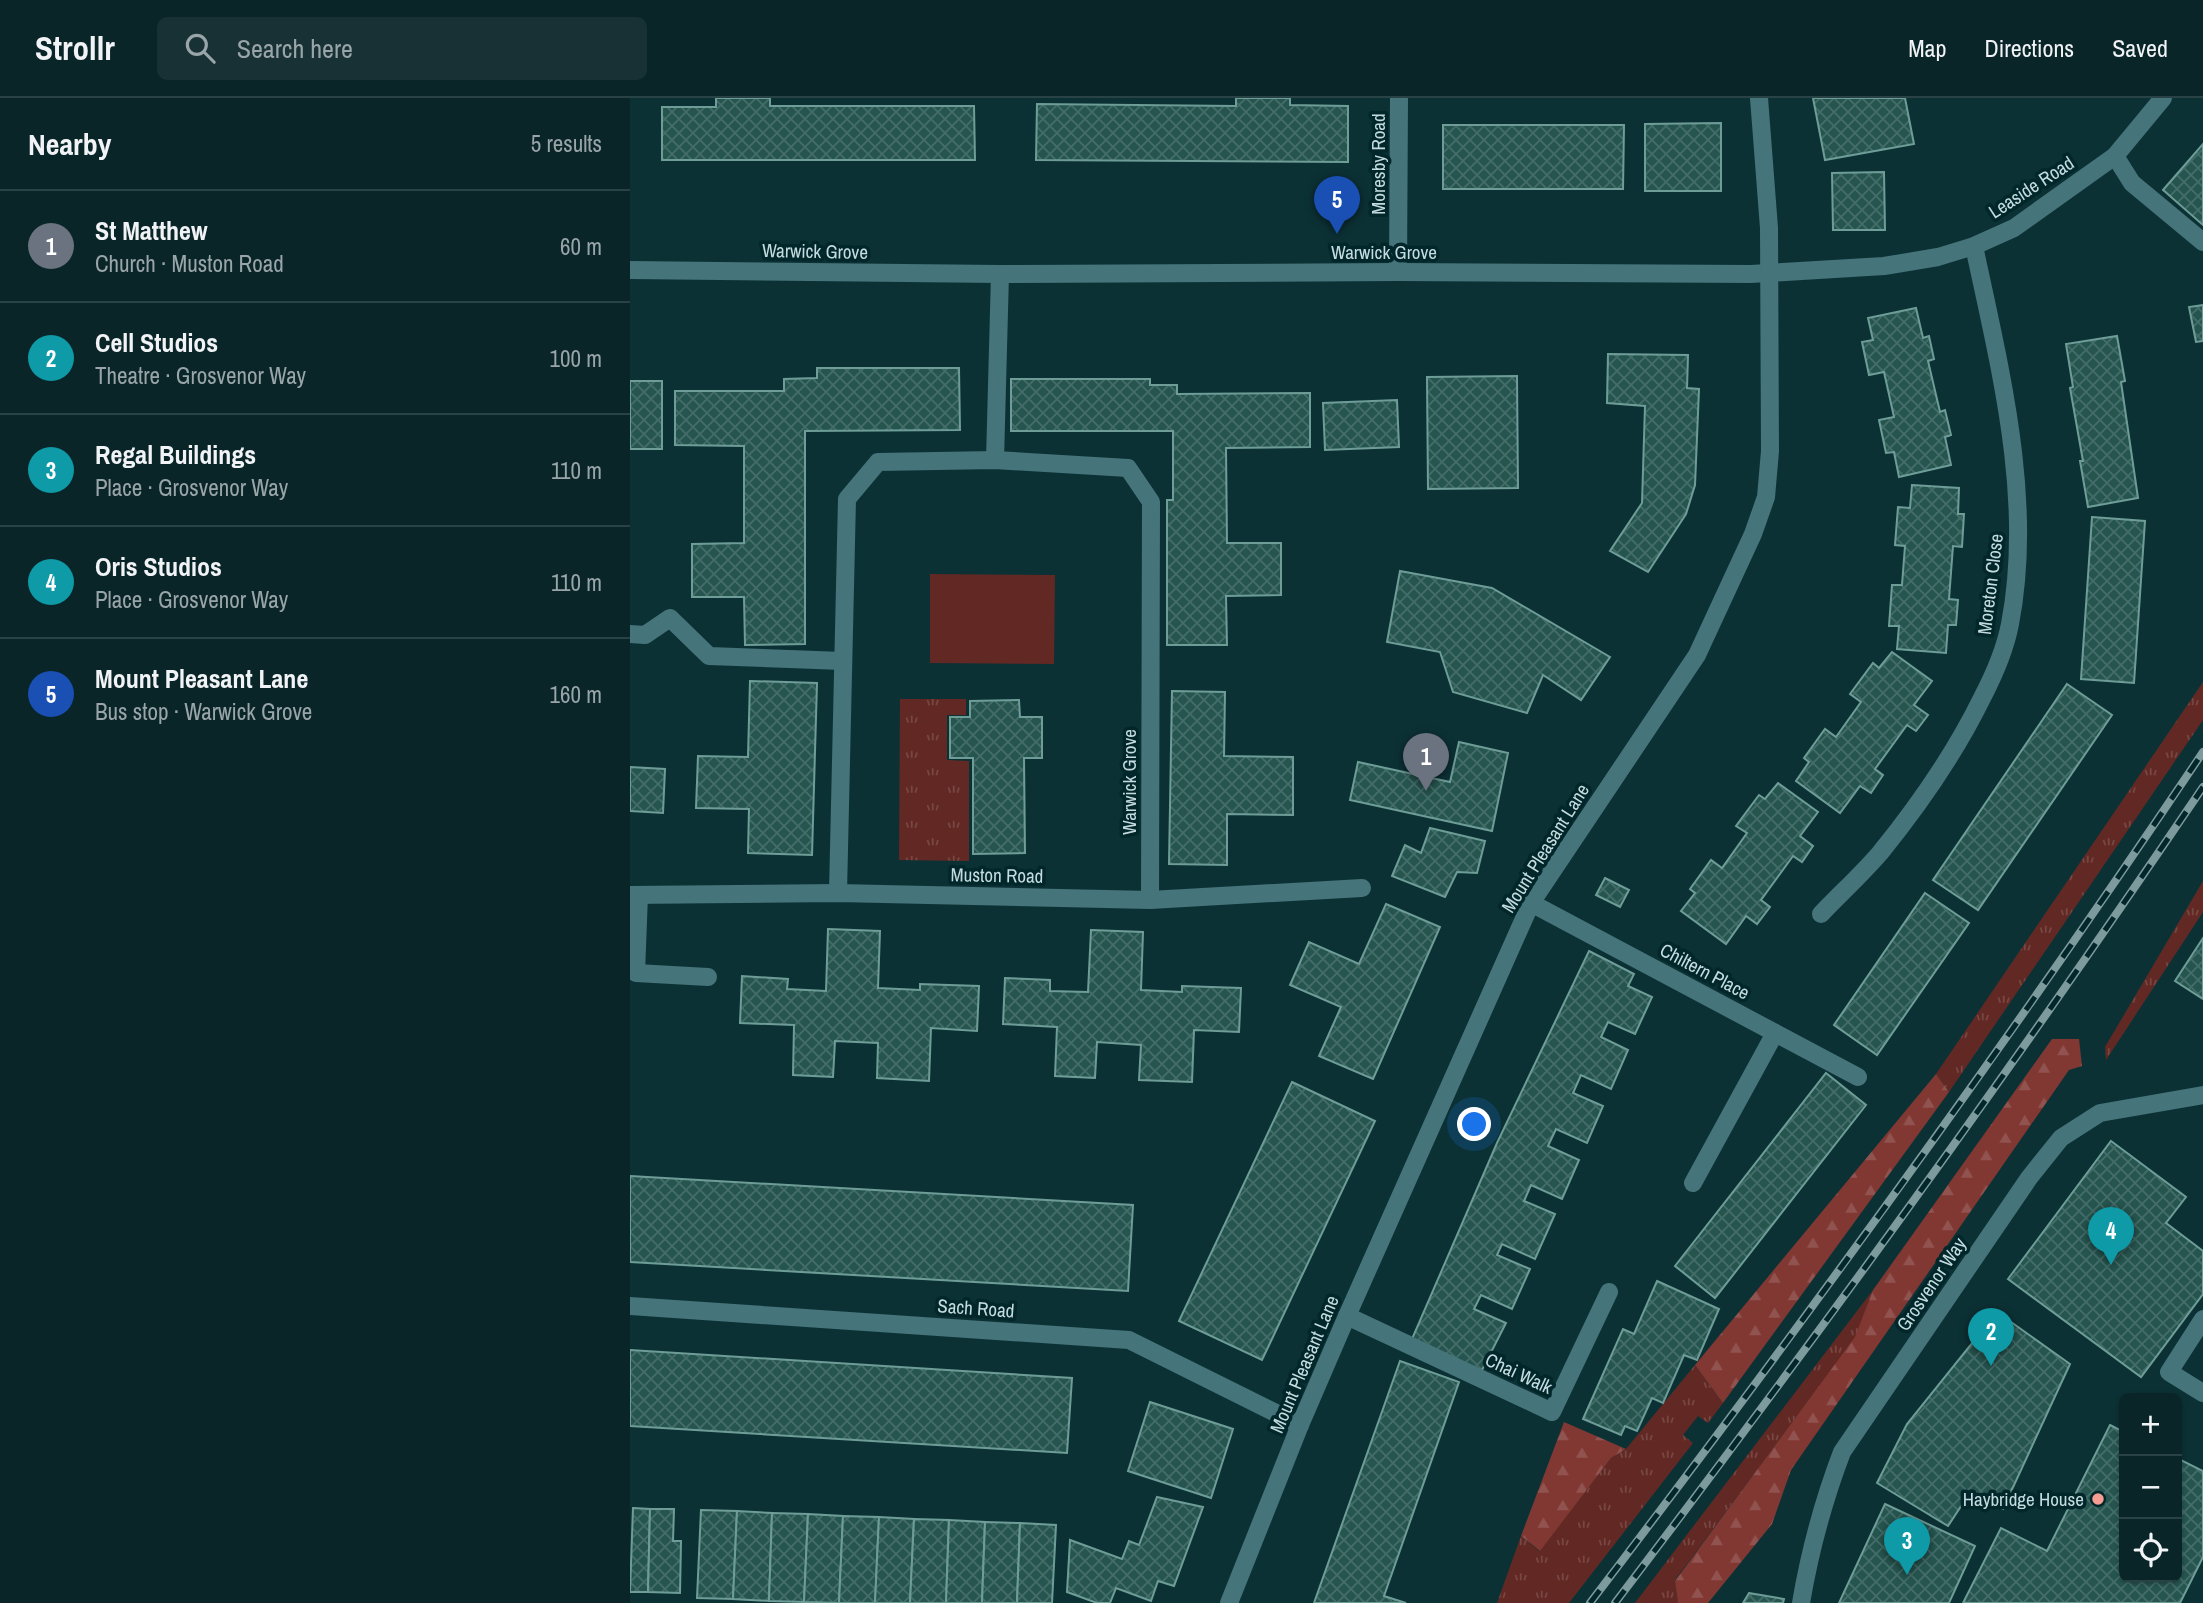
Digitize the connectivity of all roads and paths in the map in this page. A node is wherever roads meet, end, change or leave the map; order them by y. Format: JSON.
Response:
{"nodes":[{"id":1,"x":1399,"y":98,"type":"edge"},
{"id":2,"x":1759,"y":98,"type":"edge"},
{"id":3,"x":2163,"y":98,"type":"edge"},
{"id":4,"x":2115,"y":156,"type":"junction"},
{"id":5,"x":2203,"y":242,"type":"edge"},
{"id":6,"x":1974,"y":246,"type":"junction"},
{"id":7,"x":630,"y":270,"type":"edge"},
{"id":8,"x":1398,"y":272,"type":"junction"},
{"id":9,"x":1000,"y":274,"type":"junction"},
{"id":10,"x":1769,"y":274,"type":"junction"},
{"id":11,"x":995,"y":460,"type":"junction"},
{"id":12,"x":630,"y":634,"type":"edge"},
{"id":13,"x":843,"y":661,"type":"junction"},
{"id":14,"x":1362,"y":888,"type":"dead end"},
{"id":15,"x":838,"y":893,"type":"junction"},
{"id":16,"x":634,"y":895,"type":"edge"},
{"id":17,"x":1150,"y":900,"type":"junction"},
{"id":18,"x":1531,"y":903,"type":"junction"},
{"id":19,"x":1821,"y":914,"type":"dead end"},
{"id":20,"x":708,"y":977,"type":"dead end"},
{"id":21,"x":1775,"y":1032,"type":"junction"},
{"id":22,"x":1858,"y":1077,"type":"dead end"},
{"id":23,"x":2203,"y":1094,"type":"edge"},
{"id":24,"x":1693,"y":1182,"type":"dead end"},
{"id":25,"x":1609,"y":1292,"type":"dead end"},
{"id":26,"x":630,"y":1306,"type":"edge"},
{"id":27,"x":1347,"y":1316,"type":"junction"},
{"id":28,"x":2203,"y":1320,"type":"edge"},
{"id":29,"x":2203,"y":1393,"type":"edge"},
{"id":30,"x":1300,"y":1425,"type":"junction"},
{"id":31,"x":1229,"y":1603,"type":"edge"},
{"id":32,"x":1801,"y":1603,"type":"edge"}],
"edges":[{"from":1,"to":8,"type":"street","name":"Moresby Road"},
{"from":2,"to":10,"type":"street","name":"Mount Pleasant Lane"},
{"from":3,"to":4,"type":"street","name":"Leaside Road"},
{"from":4,"to":5,"type":"street"},
{"from":4,"to":6,"type":"street","name":"Leaside Road"},
{"from":6,"to":10,"type":"street","name":"Leaside Road"},
{"from":6,"to":19,"type":"street","name":"Moreton Close"},
{"from":7,"to":9,"type":"street","name":"Warwick Grove"},
{"from":8,"to":9,"type":"street","name":"Warwick Grove"},
{"from":8,"to":10,"type":"street","name":"Warwick Grove"},
{"from":9,"to":11,"type":"street"},
{"from":10,"to":18,"type":"street","name":"Mount Pleasant Lane"},
{"from":11,"to":13,"type":"street","name":"Warwick Grove"},
{"from":11,"to":17,"type":"street","name":"Warwick Grove"},
{"from":12,"to":13,"type":"street"},
{"from":13,"to":15,"type":"street","name":"Warwick Grove"},
{"from":14,"to":17,"type":"street","name":"Muston Road"},
{"from":15,"to":16,"type":"street","name":"Muston Road"},
{"from":15,"to":17,"type":"street","name":"Muston Road"},
{"from":16,"to":20,"type":"street"},
{"from":18,"to":21,"type":"street","name":"Chiltern Place"},
{"from":18,"to":27,"type":"street","name":"Mount Pleasant Lane"},
{"from":21,"to":22,"type":"street","name":"Chiltern Place"},
{"from":21,"to":24,"type":"street"},
{"from":23,"to":32,"type":"street","name":"Grosvenor Way"},
{"from":25,"to":27,"type":"street","name":"Chai Walk"},
{"from":26,"to":30,"type":"street","name":"Sach Road"},
{"from":27,"to":30,"type":"street","name":"Mount Pleasant Lane"},
{"from":28,"to":29,"type":"street"},
{"from":30,"to":31,"type":"street","name":"Mount Pleasant Lane"}]}
